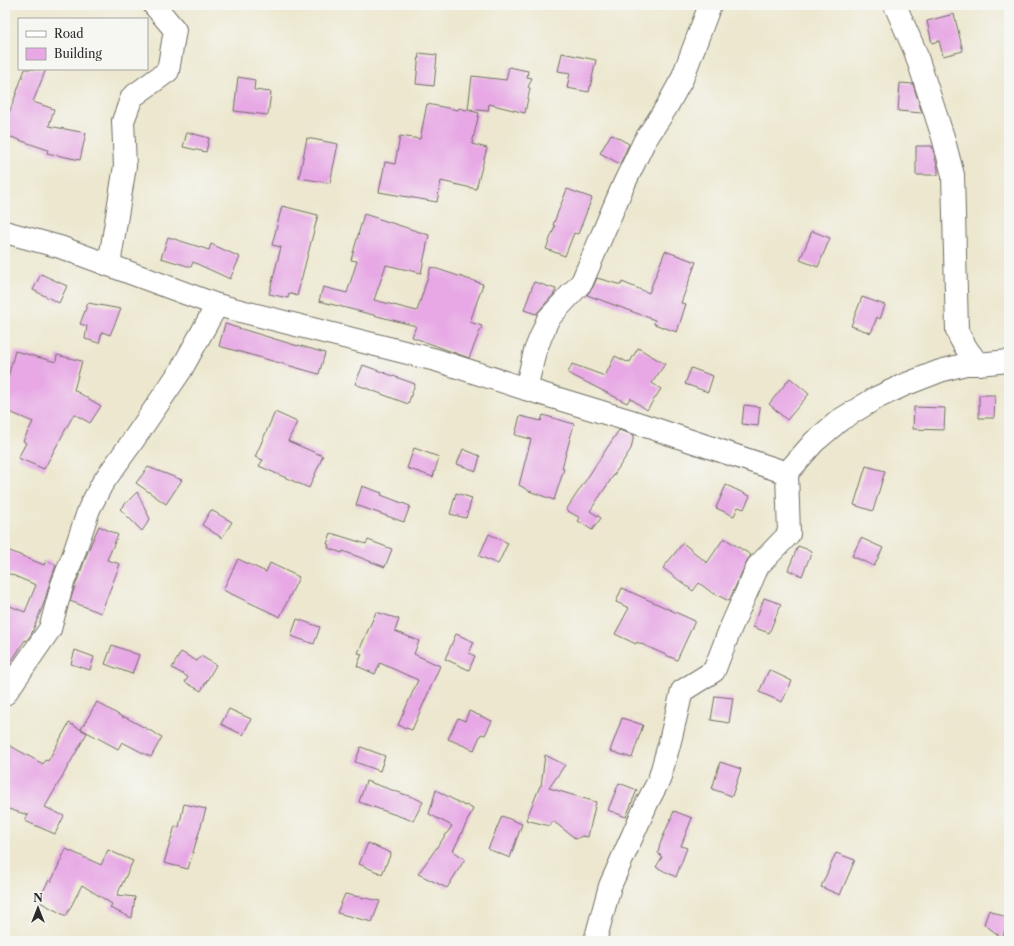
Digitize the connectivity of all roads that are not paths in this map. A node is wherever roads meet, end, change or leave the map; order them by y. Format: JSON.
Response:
{"nodes":[{"id":1,"x":154,"y":5,"type":"edge"},
{"id":2,"x":710,"y":5,"type":"edge"},
{"id":3,"x":895,"y":5,"type":"edge"},
{"id":4,"x":5,"y":232,"type":"edge"},
{"id":5,"x":109,"y":265,"type":"junction"},
{"id":6,"x":217,"y":305,"type":"junction"},
{"id":7,"x":1009,"y":361,"type":"edge"},
{"id":8,"x":978,"y":364,"type":"junction"},
{"id":9,"x":526,"y":389,"type":"junction"},
{"id":10,"x":786,"y":473,"type":"junction"},
{"id":11,"x":5,"y":694,"type":"edge"},
{"id":12,"x":595,"y":941,"type":"edge"}],
"edges":[{"from":1,"to":5,"type":"street"},
{"from":2,"to":9,"type":"street"},
{"from":3,"to":8,"type":"street"},
{"from":4,"to":5,"type":"street"},
{"from":5,"to":6,"type":"street"},
{"from":6,"to":9,"type":"street"},
{"from":6,"to":11,"type":"street"},
{"from":7,"to":8,"type":"street"},
{"from":8,"to":10,"type":"street"},
{"from":9,"to":10,"type":"street"},
{"from":10,"to":12,"type":"street"}]}
